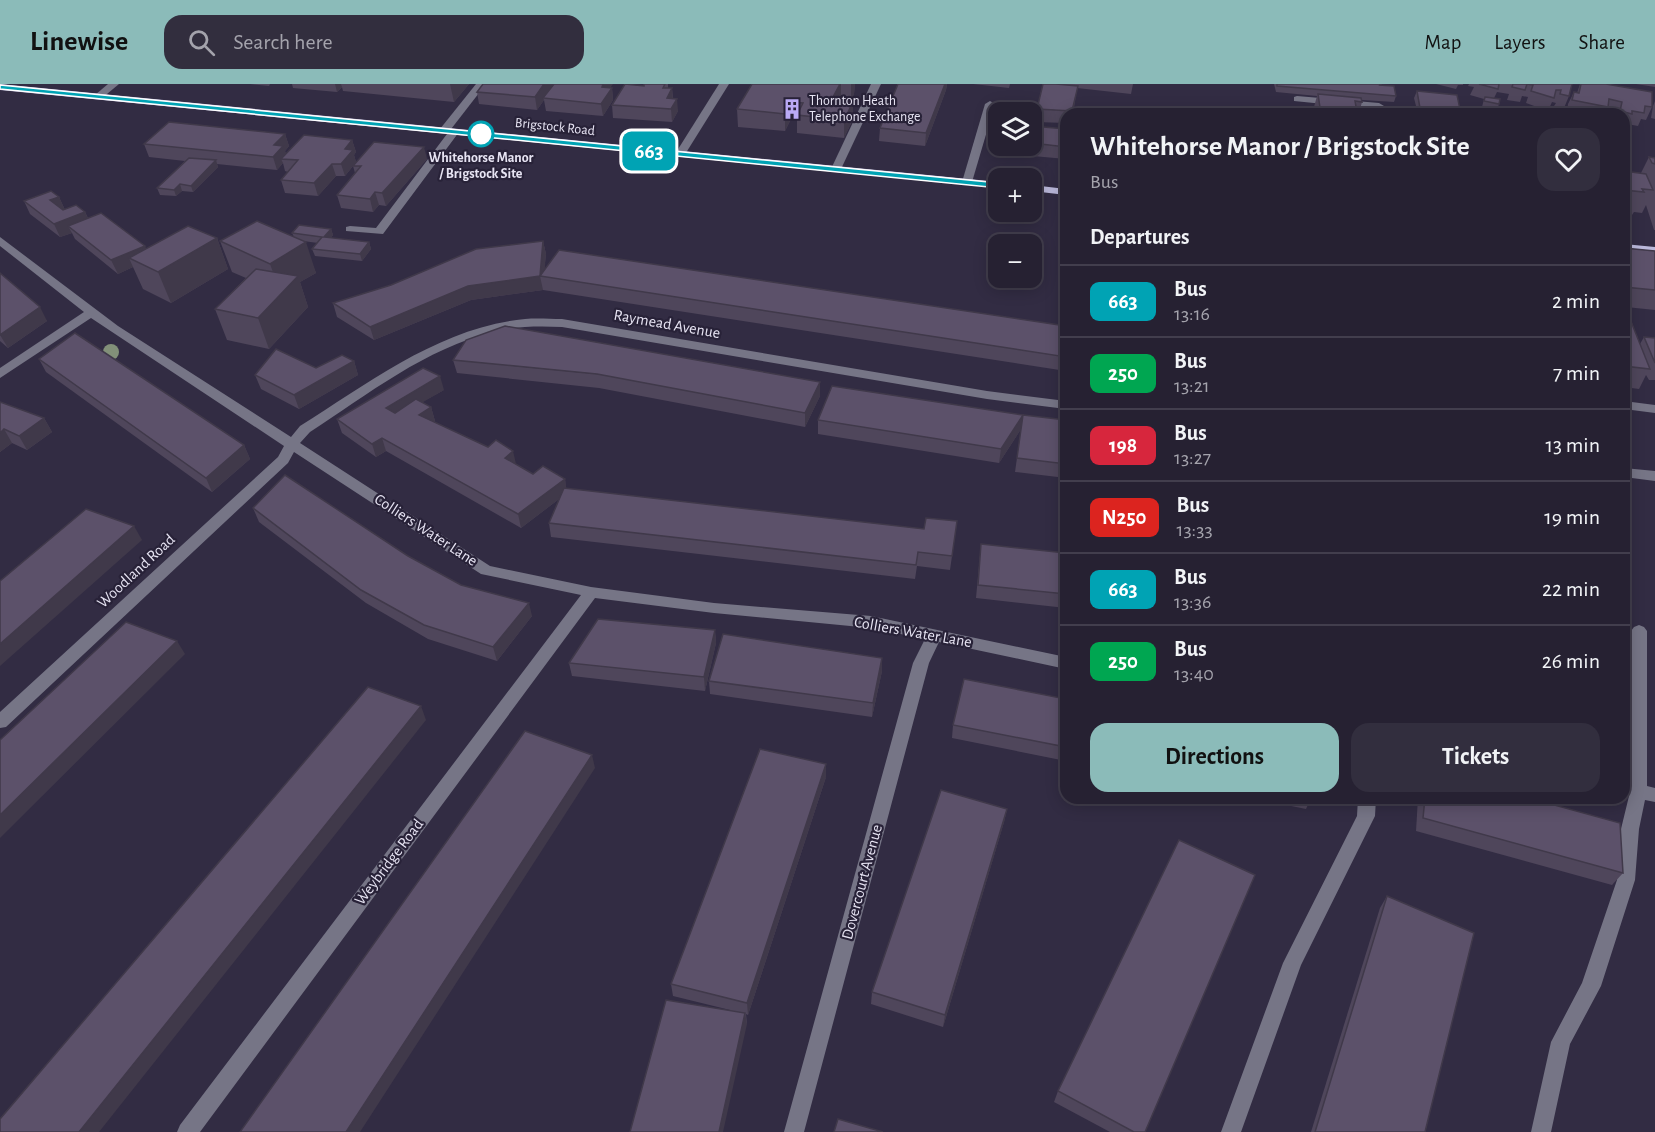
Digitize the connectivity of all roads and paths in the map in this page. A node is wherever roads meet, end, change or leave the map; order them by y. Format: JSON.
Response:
{"nodes":[{"id":1,"x":114,"y":84,"type":"edge"},
{"id":2,"x":481,"y":84,"type":"edge"},
{"id":3,"x":724,"y":84,"type":"edge"},
{"id":4,"x":876,"y":84,"type":"edge"},
{"id":5,"x":0,"y":87,"type":"edge"},
{"id":6,"x":98,"y":97,"type":"junction"},
{"id":7,"x":1298,"y":99,"type":"edge"},
{"id":8,"x":1379,"y":108,"type":"edge"},
{"id":9,"x":988,"y":111,"type":"edge"},
{"id":10,"x":449,"y":131,"type":"junction"},
{"id":11,"x":680,"y":154,"type":"junction"},
{"id":12,"x":836,"y":169,"type":"junction"},
{"id":13,"x":967,"y":182,"type":"junction"},
{"id":14,"x":988,"y":184,"type":"edge"},
{"id":15,"x":1042,"y":189,"type":"edge"},
{"id":16,"x":1060,"y":191,"type":"edge"},
{"id":17,"x":350,"y":229,"type":"dead end"},
{"id":18,"x":0,"y":240,"type":"edge"},
{"id":19,"x":1630,"y":248,"type":"edge"},
{"id":20,"x":1655,"y":250,"type":"edge"},
{"id":21,"x":90,"y":313,"type":"junction"},
{"id":22,"x":0,"y":374,"type":"edge"},
{"id":23,"x":1060,"y":404,"type":"edge"},
{"id":24,"x":1630,"y":406,"type":"edge"},
{"id":25,"x":1655,"y":409,"type":"edge"},
{"id":26,"x":292,"y":444,"type":"junction"},
{"id":27,"x":1630,"y":473,"type":"edge"},
{"id":28,"x":1655,"y":476,"type":"edge"},
{"id":29,"x":591,"y":592,"type":"junction"},
{"id":30,"x":1639,"y":631,"type":"dead end"},
{"id":31,"x":935,"y":635,"type":"junction"},
{"id":32,"x":1060,"y":662,"type":"edge"},
{"id":33,"x":0,"y":722,"type":"edge"},
{"id":34,"x":1639,"y":791,"type":"edge"},
{"id":35,"x":1367,"y":804,"type":"edge"},
{"id":36,"x":187,"y":1132,"type":"edge"},
{"id":37,"x":794,"y":1132,"type":"edge"},
{"id":38,"x":1231,"y":1132,"type":"edge"},
{"id":39,"x":1541,"y":1132,"type":"edge"}],
"edges":[{"from":1,"to":6,"type":"street"},
{"from":2,"to":10,"type":"street"},
{"from":3,"to":11,"type":"street"},
{"from":4,"to":12,"type":"street"},
{"from":5,"to":6,"type":"main road","name":"Brigstock Road"},
{"from":6,"to":10,"type":"main road","name":"Brigstock Road"},
{"from":7,"to":8,"type":"street"},
{"from":9,"to":13,"type":"street"},
{"from":10,"to":11,"type":"main road","name":"Brigstock Road"},
{"from":10,"to":17,"type":"street"},
{"from":11,"to":12,"type":"main road","name":"Brigstock Road"},
{"from":12,"to":13,"type":"main road","name":"Brigstock Road"},
{"from":13,"to":14,"type":"main road","name":"Brigstock Road"},
{"from":15,"to":16,"type":"main road"},
{"from":18,"to":21,"type":"street","name":"Colliers Water Lane"},
{"from":19,"to":20,"type":"main road"},
{"from":21,"to":22,"type":"street"},
{"from":21,"to":26,"type":"street","name":"Colliers Water Lane"},
{"from":23,"to":26,"type":"street","name":"Raymead Avenue"},
{"from":24,"to":25,"type":"street"},
{"from":26,"to":29,"type":"street","name":"Colliers Water Lane"},
{"from":26,"to":33,"type":"street","name":"Woodland Road"},
{"from":27,"to":28,"type":"street"},
{"from":29,"to":31,"type":"street","name":"Colliers Water Lane"},
{"from":29,"to":36,"type":"street","name":"Weybridge Road"},
{"from":30,"to":34,"type":"street"},
{"from":31,"to":32,"type":"street","name":"Colliers Water Lane"},
{"from":31,"to":37,"type":"street","name":"Dovercourt Avenue"},
{"from":34,"to":39,"type":"street"},
{"from":35,"to":38,"type":"street"}]}
